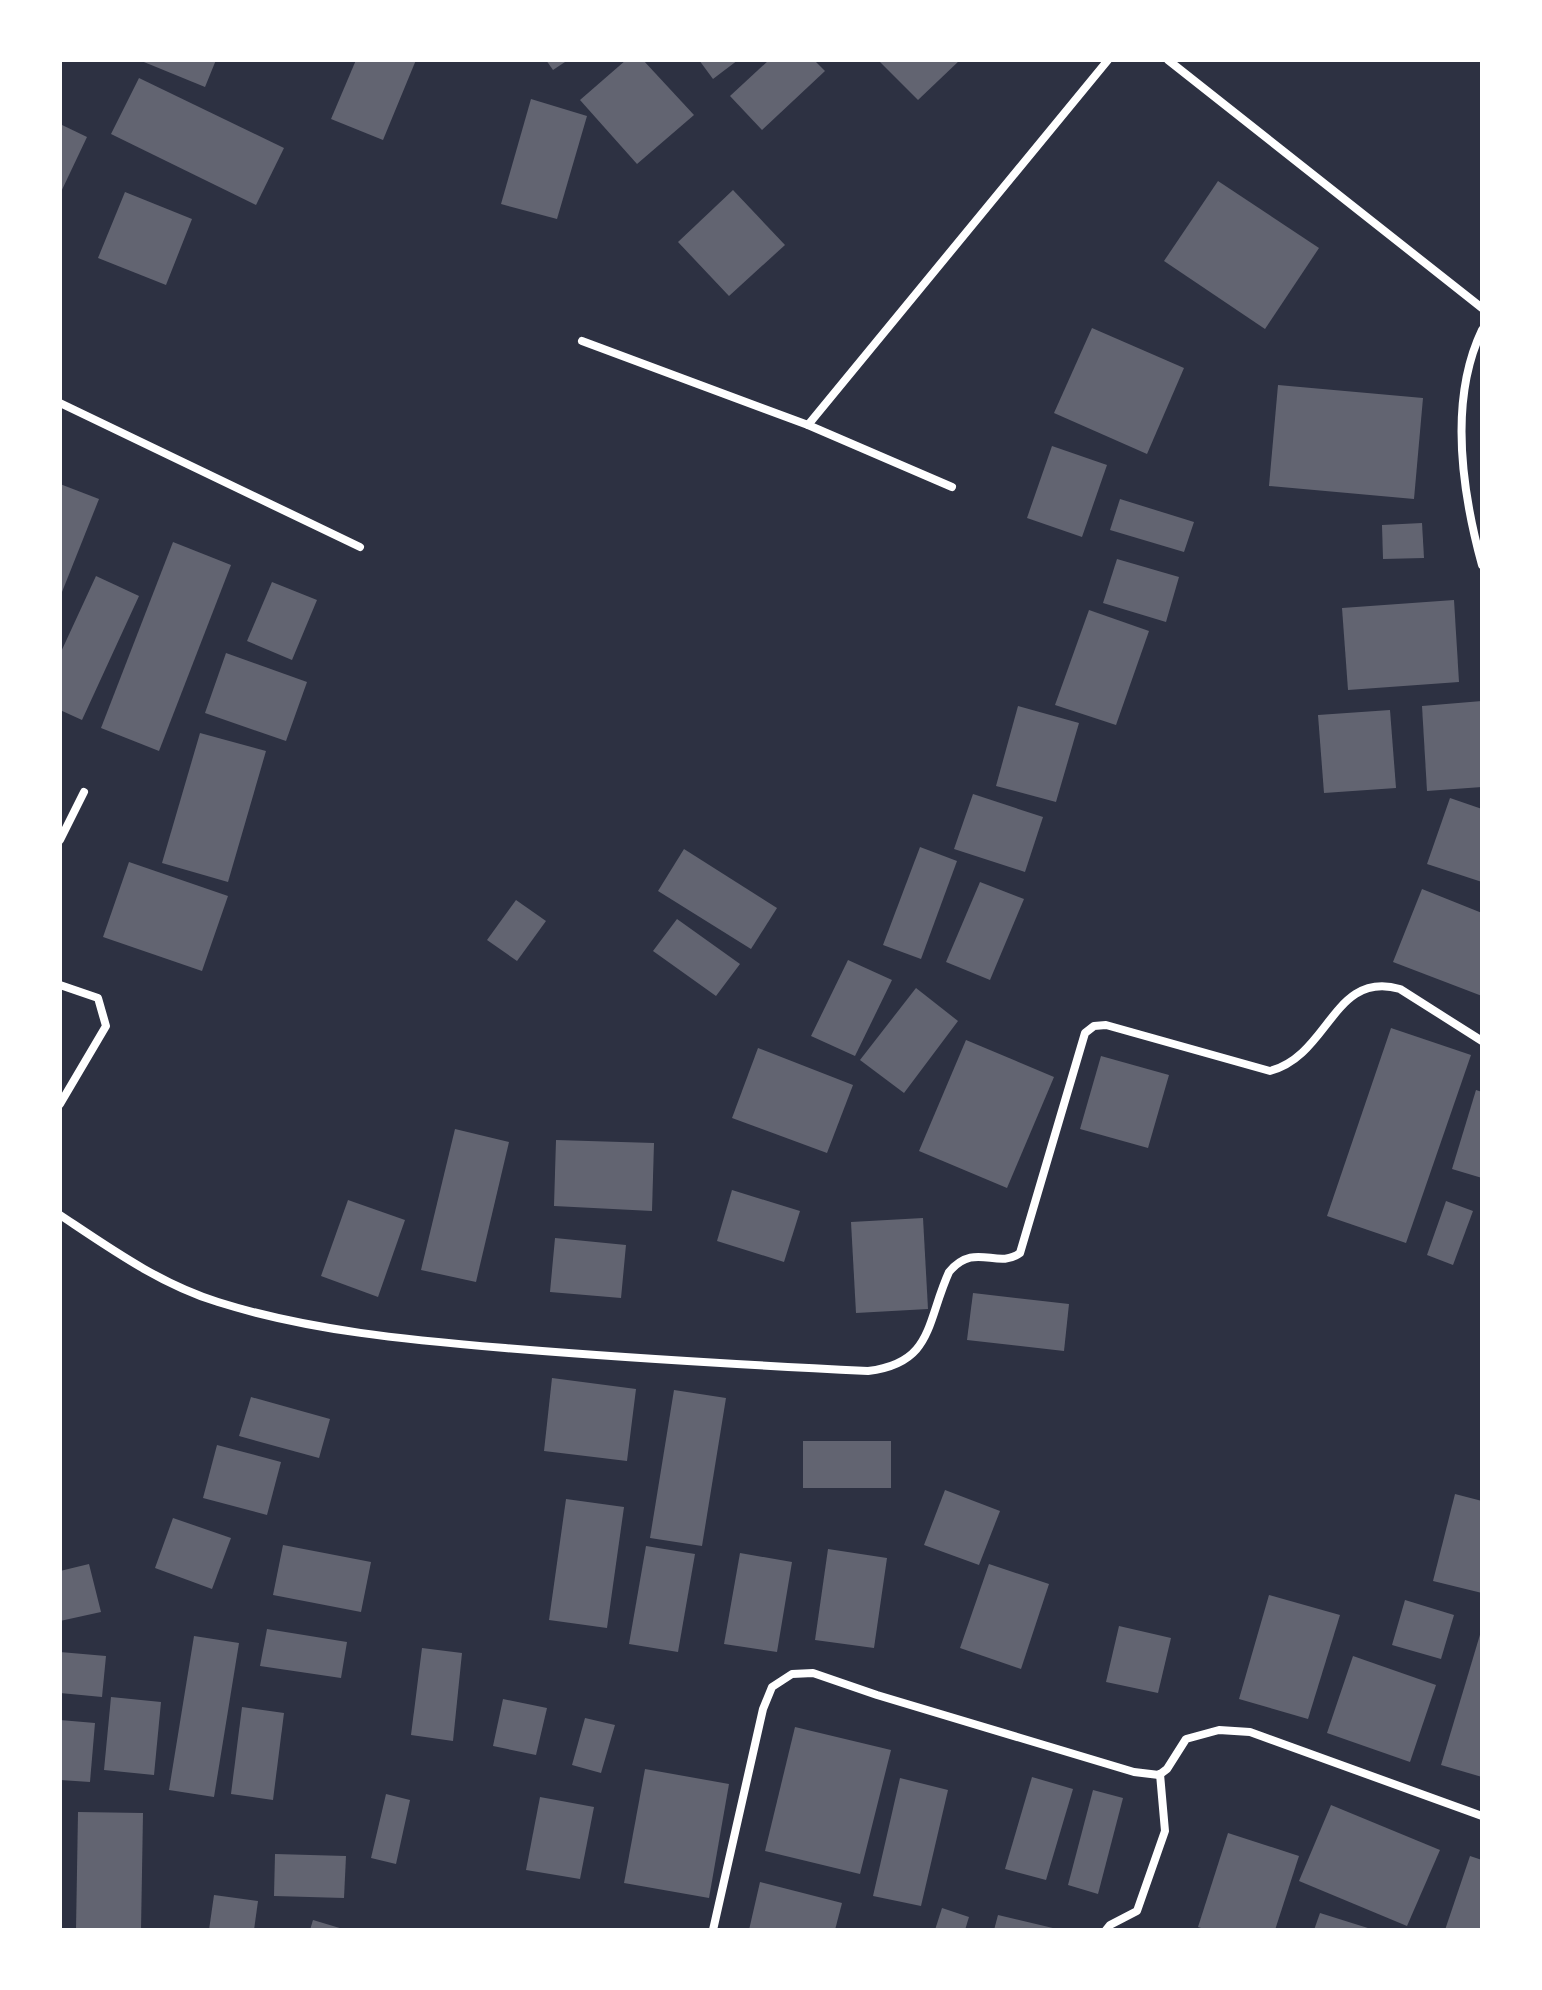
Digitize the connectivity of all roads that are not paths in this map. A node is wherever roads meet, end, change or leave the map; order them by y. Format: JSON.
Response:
{"nodes":[{"id":1,"x":1108,"y":60,"type":"edge"},
{"id":2,"x":1168,"y":60,"type":"edge"},
{"id":3,"x":1482,"y":308,"type":"edge"},
{"id":4,"x":1482,"y":330,"type":"edge"},
{"id":5,"x":582,"y":341,"type":"dead end"},
{"id":6,"x":60,"y":403,"type":"edge"},
{"id":7,"x":808,"y":425,"type":"junction"},
{"id":8,"x":952,"y":487,"type":"dead end"},
{"id":9,"x":360,"y":547,"type":"dead end"},
{"id":10,"x":1482,"y":565,"type":"edge"},
{"id":11,"x":84,"y":792,"type":"dead end"},
{"id":12,"x":60,"y":840,"type":"edge"},
{"id":13,"x":60,"y":985,"type":"edge"},
{"id":14,"x":1482,"y":1041,"type":"edge"},
{"id":15,"x":60,"y":1104,"type":"edge"},
{"id":16,"x":60,"y":1215,"type":"edge"},
{"id":17,"x":1160,"y":1774,"type":"junction"},
{"id":18,"x":1482,"y":1816,"type":"edge"},
{"id":19,"x":713,"y":1930,"type":"edge"},
{"id":20,"x":1106,"y":1930,"type":"edge"}],
"edges":[{"from":1,"to":7,"type":"street"},
{"from":2,"to":3,"type":"street"},
{"from":4,"to":10,"type":"street"},
{"from":5,"to":7,"type":"street"},
{"from":6,"to":9,"type":"street"},
{"from":7,"to":8,"type":"street"},
{"from":11,"to":12,"type":"street"},
{"from":13,"to":15,"type":"street"},
{"from":14,"to":16,"type":"street"},
{"from":17,"to":18,"type":"street"},
{"from":17,"to":19,"type":"street"},
{"from":17,"to":20,"type":"street"}]}
